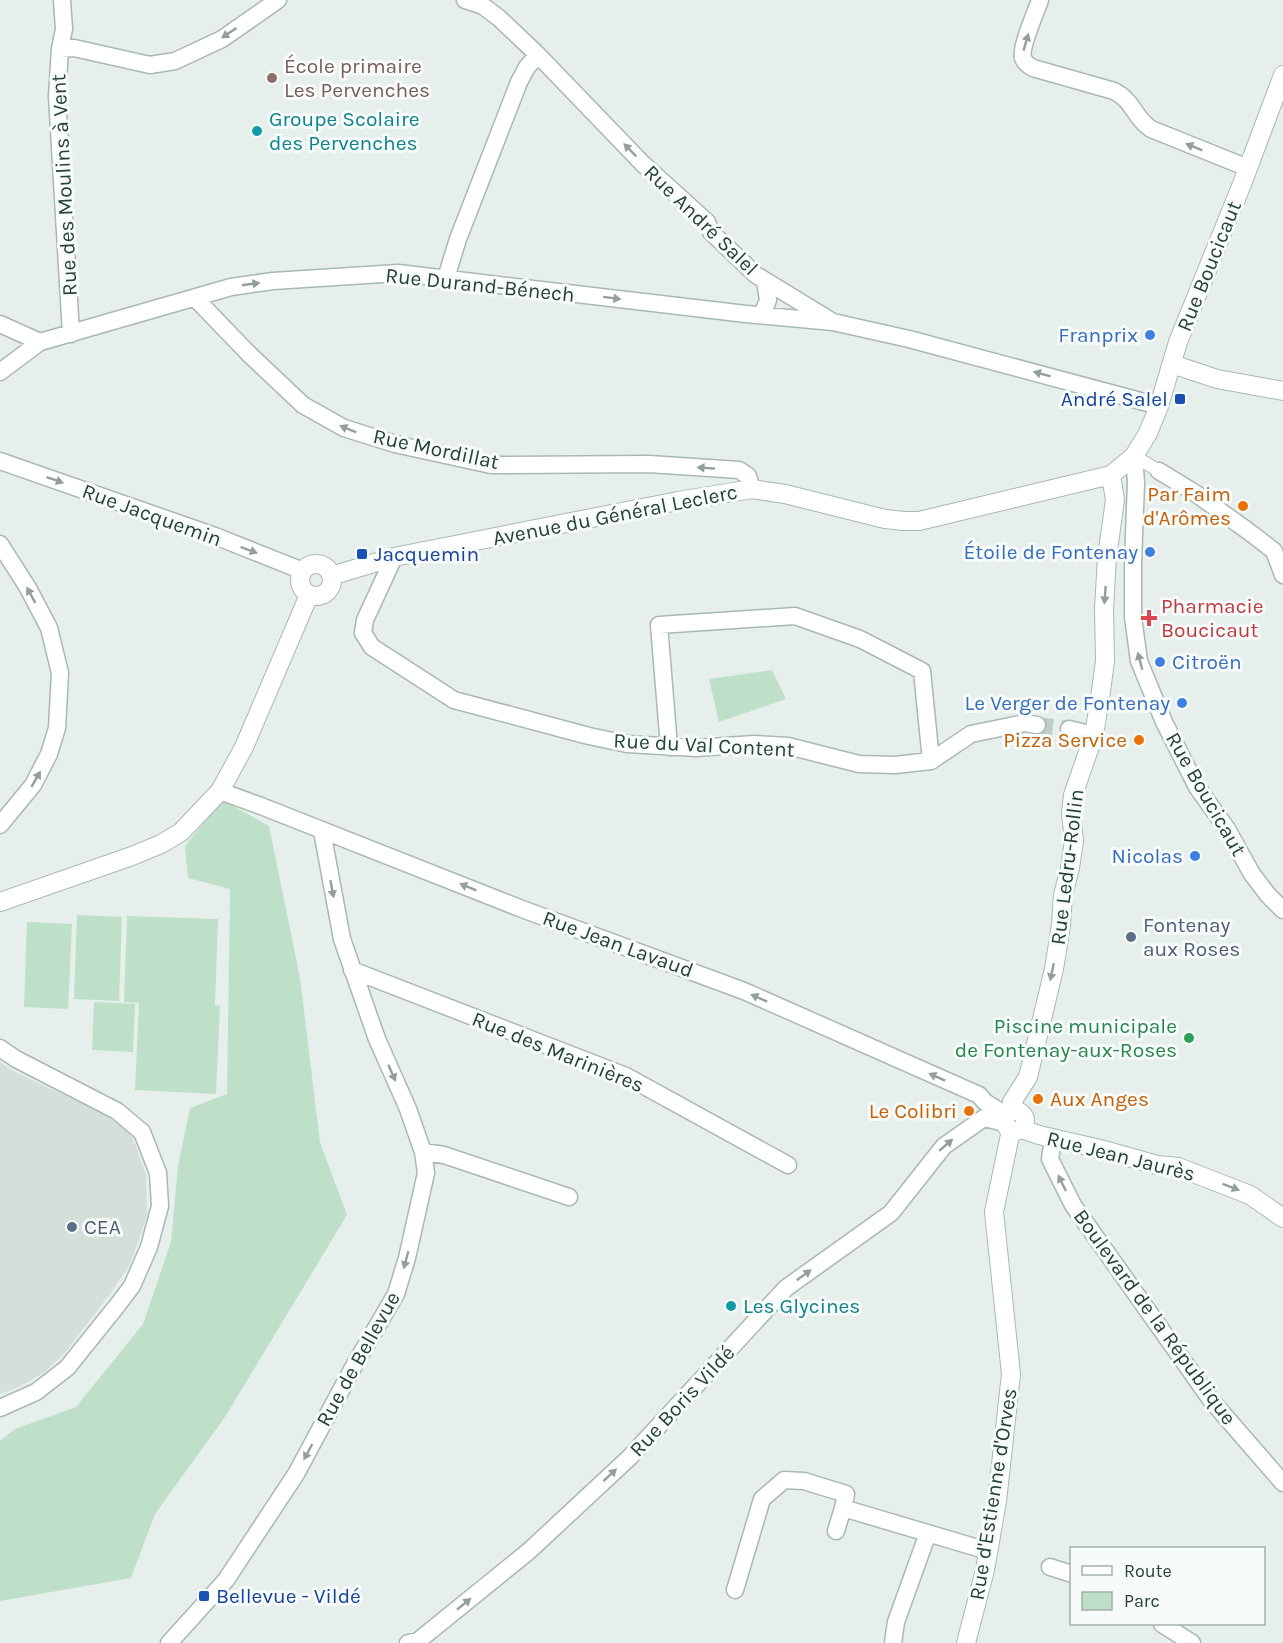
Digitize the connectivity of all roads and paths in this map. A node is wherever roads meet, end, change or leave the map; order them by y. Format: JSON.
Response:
{"nodes":[{"id":1,"x":62,"y":0,"type":"edge"},
{"id":2,"x":278,"y":0,"type":"edge"},
{"id":3,"x":465,"y":0,"type":"edge"},
{"id":4,"x":1040,"y":0,"type":"edge"},
{"id":5,"x":60,"y":49,"type":"junction"},
{"id":6,"x":538,"y":55,"type":"junction"},
{"id":7,"x":1283,"y":75,"type":"edge"},
{"id":8,"x":1248,"y":168,"type":"junction"},
{"id":9,"x":446,"y":278,"type":"junction"},
{"id":10,"x":765,"y":281,"type":"junction"},
{"id":11,"x":195,"y":298,"type":"junction"},
{"id":12,"x":762,"y":315,"type":"junction"},
{"id":13,"x":833,"y":322,"type":"junction"},
{"id":14,"x":0,"y":324,"type":"edge"},
{"id":15,"x":71,"y":334,"type":"junction"},
{"id":16,"x":40,"y":342,"type":"junction"},
{"id":17,"x":1172,"y":363,"type":"junction"},
{"id":18,"x":0,"y":372,"type":"edge"},
{"id":19,"x":1283,"y":391,"type":"edge"},
{"id":20,"x":1159,"y":406,"type":"junction"},
{"id":21,"x":1134,"y":456,"type":"junction"},
{"id":22,"x":0,"y":461,"type":"edge"},
{"id":23,"x":1159,"y":471,"type":"joint"},
{"id":24,"x":1111,"y":475,"type":"junction"},
{"id":25,"x":752,"y":489,"type":"junction"},
{"id":26,"x":0,"y":544,"type":"edge"},
{"id":27,"x":394,"y":557,"type":"junction"},
{"id":28,"x":303,"y":571,"type":"junction"},
{"id":29,"x":1283,"y":575,"type":"edge"},
{"id":30,"x":331,"y":576,"type":"junction"},
{"id":31,"x":309,"y":595,"type":"junction"},
{"id":32,"x":1037,"y":725,"type":"tunnel mouth"},
{"id":33,"x":1069,"y":729,"type":"tunnel mouth"},
{"id":34,"x":1094,"y":735,"type":"junction"},
{"id":35,"x":669,"y":747,"type":"junction"},
{"id":36,"x":931,"y":761,"type":"junction"},
{"id":37,"x":220,"y":791,"type":"junction"},
{"id":38,"x":0,"y":825,"type":"edge"},
{"id":39,"x":322,"y":831,"type":"junction"},
{"id":40,"x":0,"y":902,"type":"edge"},
{"id":41,"x":1283,"y":910,"type":"edge"},
{"id":42,"x":352,"y":970,"type":"junction"},
{"id":43,"x":0,"y":1048,"type":"edge"},
{"id":44,"x":985,"y":1110,"type":"junction"},
{"id":45,"x":1011,"y":1122,"type":"junction"},
{"id":46,"x":1053,"y":1139,"type":"junction"},
{"id":47,"x":423,"y":1152,"type":"junction"},
{"id":48,"x":788,"y":1166,"type":"dead end"},
{"id":49,"x":569,"y":1197,"type":"dead end"},
{"id":50,"x":1283,"y":1218,"type":"edge"},
{"id":51,"x":0,"y":1407,"type":"edge"},
{"id":52,"x":1283,"y":1483,"type":"edge"},
{"id":53,"x":843,"y":1508,"type":"junction"},
{"id":54,"x":836,"y":1530,"type":"dead end"},
{"id":55,"x":928,"y":1533,"type":"junction"},
{"id":56,"x":988,"y":1551,"type":"junction"},
{"id":57,"x":1050,"y":1568,"type":"dead end"},
{"id":58,"x":1070,"y":1574,"type":"edge"},
{"id":59,"x":735,"y":1590,"type":"dead end"},
{"id":60,"x":1165,"y":1625,"type":"edge"},
{"id":61,"x":417,"y":1642,"type":"edge"},
{"id":62,"x":169,"y":1643,"type":"edge"},
{"id":63,"x":893,"y":1643,"type":"edge"},
{"id":64,"x":966,"y":1643,"type":"edge"},
{"id":65,"x":1192,"y":1643,"type":"edge"}],
"edges":[{"from":1,"to":5,"type":"street","name":"Rue des Moulins à Vent"},
{"from":2,"to":5,"type":"street","one_way":true},
{"from":3,"to":6,"type":"street","name":"Rue André Salel"},
{"from":8,"to":4,"type":"street","one_way":true},
{"from":5,"to":15,"type":"street","name":"Rue des Moulins à Vent"},
{"from":6,"to":9,"type":"street"},
{"from":10,"to":6,"type":"street","name":"Rue André Salel","one_way":true},
{"from":7,"to":8,"type":"street","name":"Rue Boucicaut"},
{"from":8,"to":17,"type":"street","name":"Rue Boucicaut"},
{"from":11,"to":9,"type":"street","name":"Rue Durand-Bénech","one_way":true},
{"from":9,"to":12,"type":"street","name":"Rue Durand-Bénech","one_way":true},
{"from":10,"to":12,"type":"street"},
{"from":10,"to":13,"type":"street","name":"Rue André Salel"},
{"from":11,"to":15,"type":"street","name":"Rue Durand-Bénech"},
{"from":25,"to":11,"type":"street","name":"Rue Mordillat","one_way":true},
{"from":12,"to":13,"type":"street","name":"Rue Durand-Bénech"},
{"from":20,"to":13,"type":"street","name":"Rue André Salel","one_way":true},
{"from":14,"to":16,"type":"street"},
{"from":15,"to":16,"type":"street","name":"Rue Durand-Bénech"},
{"from":16,"to":18,"type":"street","name":"Rue Durand-Bénech"},
{"from":17,"to":19,"type":"street"},
{"from":17,"to":20,"type":"street","name":"Rue Boucicaut"},
{"from":20,"to":21,"type":"street","name":"Rue Boucicaut"},
{"from":21,"to":23,"type":"street"},
{"from":21,"to":24,"type":"street","name":"Rue Boucicaut"},
{"from":41,"to":21,"type":"street","name":"Rue Boucicaut","one_way":true},
{"from":22,"to":28,"type":"street","name":"Rue Jacquemin","one_way":true},
{"from":23,"to":29,"type":"street"},
{"from":24,"to":25,"type":"street","name":"Avenue du Général Leclerc"},
{"from":24,"to":34,"type":"street","name":"Rue Ledru-Rollin","one_way":true},
{"from":25,"to":27,"type":"street","name":"Avenue du Général Leclerc"},
{"from":38,"to":26,"type":"street","one_way":true},
{"from":27,"to":30,"type":"street","name":"Avenue du Général Leclerc"},
{"from":27,"to":35,"type":"street","name":"Rue du Val Content"},
{"from":28,"to":30,"type":"street"},
{"from":28,"to":31,"type":"street"},
{"from":30,"to":31,"type":"street"},
{"from":31,"to":37,"type":"street"},
{"from":32,"to":36,"type":"street","name":"Rue du Val Content"},
{"from":33,"to":34,"type":"street"},
{"from":34,"to":45,"type":"street","name":"Rue Ledru-Rollin","one_way":true},
{"from":35,"to":36,"type":"street","name":"Rue du Val Content"},
{"from":35,"to":36,"type":"street"},
{"from":37,"to":39,"type":"street","name":"Rue Jean Lavaud"},
{"from":37,"to":40,"type":"street"},
{"from":39,"to":42,"type":"street","name":"Rue de Bellevue","one_way":true},
{"from":44,"to":39,"type":"street","name":"Rue Jean Lavaud","one_way":true},
{"from":42,"to":47,"type":"street","name":"Rue de Bellevue","one_way":true},
{"from":42,"to":48,"type":"street","name":"Rue des Marinières"},
{"from":43,"to":51,"type":"street"},
{"from":44,"to":45,"type":"street","name":"Rue Jean Lavaud"},
{"from":61,"to":44,"type":"street","name":"Rue Boris Vildé","one_way":true},
{"from":45,"to":46,"type":"street","name":"Rue Jean Jaurès"},
{"from":45,"to":56,"type":"street","name":"Rue d'Estienne d'Orves"},
{"from":46,"to":50,"type":"street","name":"Rue Jean Jaurès","one_way":true},
{"from":52,"to":46,"type":"street","name":"Boulevard de la République","one_way":true},
{"from":47,"to":49,"type":"street"},
{"from":47,"to":62,"type":"street","name":"Rue de Bellevue","one_way":true},
{"from":53,"to":54,"type":"street"},
{"from":53,"to":55,"type":"street"},
{"from":53,"to":59,"type":"street"},
{"from":55,"to":56,"type":"street"},
{"from":55,"to":63,"type":"street"},
{"from":56,"to":64,"type":"street","name":"Rue d'Estienne d'Orves"},
{"from":57,"to":58,"type":"street"},
{"from":60,"to":65,"type":"street"}]}
